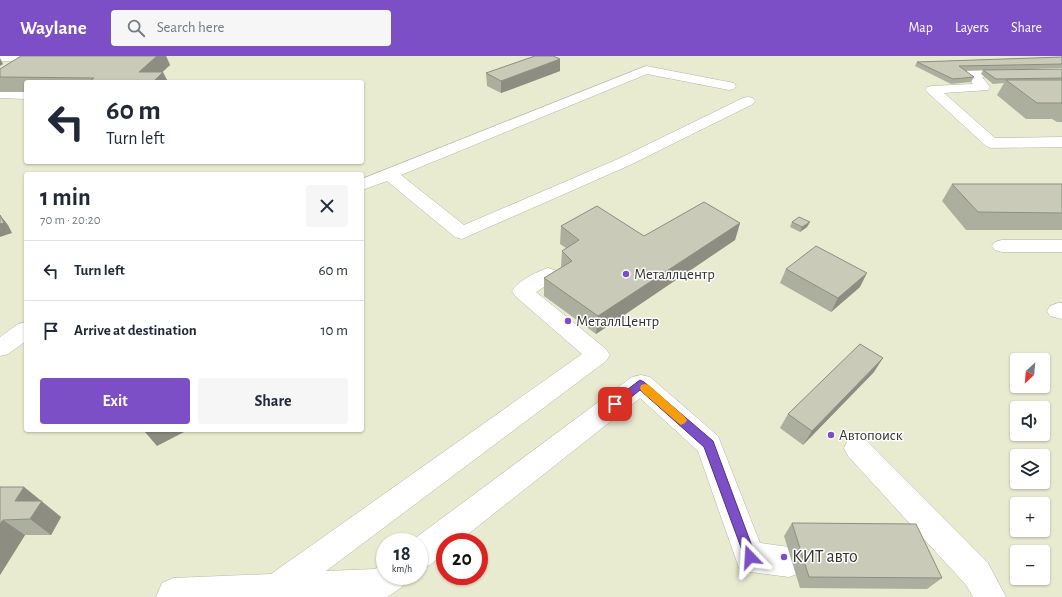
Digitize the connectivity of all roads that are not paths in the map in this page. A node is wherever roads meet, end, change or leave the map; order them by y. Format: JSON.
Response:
{"nodes":[{"id":1,"x":0,"y":57,"type":"edge"},
{"id":2,"x":1062,"y":71,"type":"edge"},
{"id":3,"x":0,"y":81,"type":"edge"},
{"id":4,"x":729,"y":86,"type":"dead end"},
{"id":5,"x":0,"y":94,"type":"edge"},
{"id":6,"x":24,"y":95,"type":"edge"},
{"id":7,"x":748,"y":101,"type":"dead end"},
{"id":8,"x":1062,"y":142,"type":"edge"},
{"id":9,"x":390,"y":175,"type":"junction"},
{"id":10,"x":364,"y":184,"type":"edge"},
{"id":11,"x":1002,"y":246,"type":"dead end"},
{"id":12,"x":1062,"y":246,"type":"edge"},
{"id":13,"x":548,"y":275,"type":"edge"},
{"id":14,"x":24,"y":331,"type":"edge"},
{"id":15,"x":0,"y":348,"type":"edge"},
{"id":16,"x":857,"y":448,"type":"dead end"},
{"id":17,"x":428,"y":547,"type":"edge"},
{"id":18,"x":789,"y":562,"type":"dead end"},
{"id":19,"x":376,"y":584,"type":"edge"},
{"id":20,"x":276,"y":589,"type":"junction"},
{"id":21,"x":172,"y":597,"type":"edge"},
{"id":22,"x":990,"y":597,"type":"edge"}],
"edges":[{"from":1,"to":3,"type":"lane"},
{"from":2,"to":8,"type":"lane"},
{"from":4,"to":9,"type":"lane"},
{"from":5,"to":6,"type":"lane"},
{"from":7,"to":9,"type":"lane"},
{"from":9,"to":10,"type":"lane"},
{"from":11,"to":12,"type":"lane"},
{"from":13,"to":20,"type":"lane"},
{"from":14,"to":15,"type":"lane"},
{"from":16,"to":22,"type":"lane"},
{"from":17,"to":18,"type":"lane"},
{"from":19,"to":20,"type":"lane"},
{"from":20,"to":21,"type":"lane"}]}
